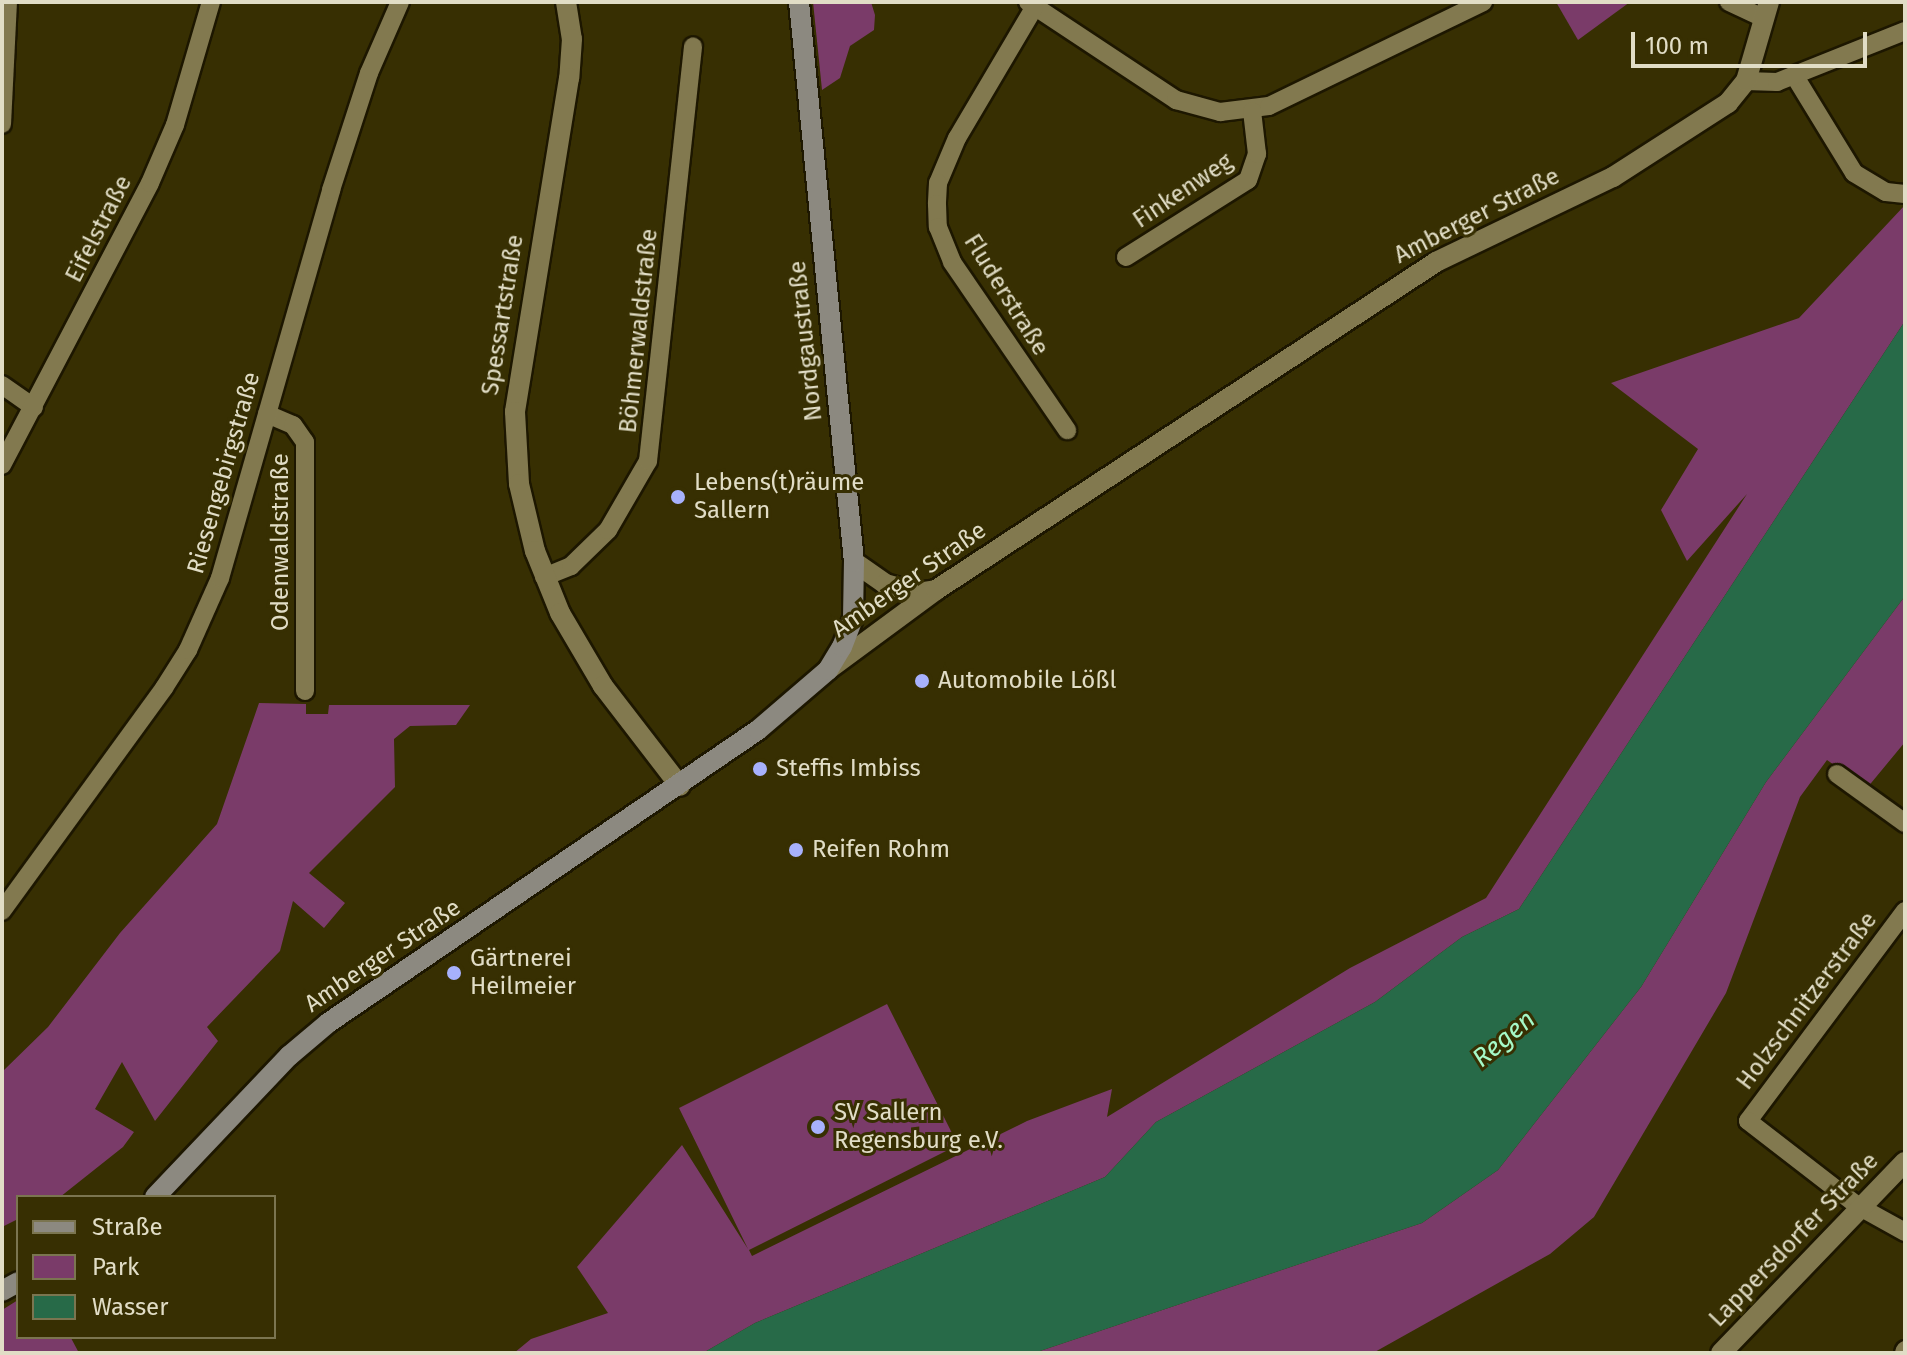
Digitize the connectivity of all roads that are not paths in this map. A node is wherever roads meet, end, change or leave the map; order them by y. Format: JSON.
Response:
{"nodes":[{"id":1,"x":8,"y":2,"type":"edge"},
{"id":2,"x":211,"y":2,"type":"edge"},
{"id":3,"x":400,"y":2,"type":"edge"},
{"id":4,"x":566,"y":2,"type":"edge"},
{"id":5,"x":799,"y":2,"type":"edge"},
{"id":6,"x":1483,"y":2,"type":"edge"},
{"id":7,"x":1729,"y":2,"type":"edge"},
{"id":8,"x":1031,"y":5,"type":"edge"},
{"id":9,"x":1765,"y":9,"type":"edge"},
{"id":10,"x":1905,"y":31,"type":"edge"},
{"id":11,"x":693,"y":46,"type":"dead end"},
{"id":12,"x":1794,"y":75,"type":"junction"},
{"id":13,"x":1746,"y":81,"type":"junction"},
{"id":14,"x":1252,"y":111,"type":"junction"},
{"id":15,"x":2,"y":124,"type":"edge"},
{"id":16,"x":1905,"y":194,"type":"edge"},
{"id":17,"x":1126,"y":257,"type":"dead end"},
{"id":18,"x":2,"y":385,"type":"edge"},
{"id":19,"x":34,"y":407,"type":"junction"},
{"id":20,"x":267,"y":414,"type":"junction"},
{"id":21,"x":1067,"y":430,"type":"dead end"},
{"id":22,"x":2,"y":465,"type":"edge"},
{"id":23,"x":854,"y":562,"type":"junction"},
{"id":24,"x":544,"y":577,"type":"junction"},
{"id":25,"x":936,"y":590,"type":"junction"},
{"id":26,"x":828,"y":670,"type":"junction"},
{"id":27,"x":305,"y":691,"type":"dead end"},
{"id":28,"x":1837,"y":774,"type":"dead end"},
{"id":29,"x":680,"y":786,"type":"junction"},
{"id":30,"x":1905,"y":823,"type":"edge"},
{"id":31,"x":2,"y":911,"type":"edge"},
{"id":32,"x":1905,"y":911,"type":"edge"},
{"id":33,"x":1905,"y":1162,"type":"edge"},
{"id":34,"x":157,"y":1195,"type":"edge"},
{"id":35,"x":1858,"y":1206,"type":"junction"},
{"id":36,"x":1905,"y":1232,"type":"edge"},
{"id":37,"x":1721,"y":1353,"type":"edge"}],
"edges":[{"from":1,"to":15,"type":"street"},
{"from":2,"to":19,"type":"street","name":"Eifelstraße"},
{"from":3,"to":20,"type":"street","name":"Riesengebirgstraße"},
{"from":4,"to":24,"type":"street","name":"Spessartstraße"},
{"from":5,"to":23,"type":"main road","name":"Nordgaustraße"},
{"from":6,"to":14,"type":"street"},
{"from":7,"to":9,"type":"street"},
{"from":8,"to":14,"type":"street"},
{"from":8,"to":21,"type":"street","name":"Fluderstraße"},
{"from":9,"to":13,"type":"street"},
{"from":10,"to":12,"type":"street"},
{"from":11,"to":24,"type":"street","name":"Böhmerwaldstraße"},
{"from":12,"to":13,"type":"street"},
{"from":12,"to":16,"type":"street"},
{"from":13,"to":25,"type":"street","name":"Amberger Straße"},
{"from":14,"to":17,"type":"street","name":"Finkenweg"},
{"from":18,"to":19,"type":"street"},
{"from":19,"to":22,"type":"street","name":"Eifelstraße"},
{"from":20,"to":27,"type":"street","name":"Odenwaldstraße"},
{"from":20,"to":31,"type":"street","name":"Riesengebirgstraße"},
{"from":23,"to":25,"type":"street"},
{"from":23,"to":26,"type":"main road","name":"Nordgaustraße"},
{"from":24,"to":29,"type":"street","name":"Spessartstraße"},
{"from":25,"to":26,"type":"street","name":"Amberger Straße"},
{"from":26,"to":29,"type":"main road","name":"Amberger Straße"},
{"from":28,"to":30,"type":"street"},
{"from":29,"to":34,"type":"main road","name":"Amberger Straße"},
{"from":32,"to":35,"type":"street","name":"Holzschnitzerstraße"},
{"from":33,"to":35,"type":"street","name":"Lappersdorfer Straße"},
{"from":35,"to":36,"type":"street"},
{"from":35,"to":37,"type":"street","name":"Lappersdorfer Straße"}]}
